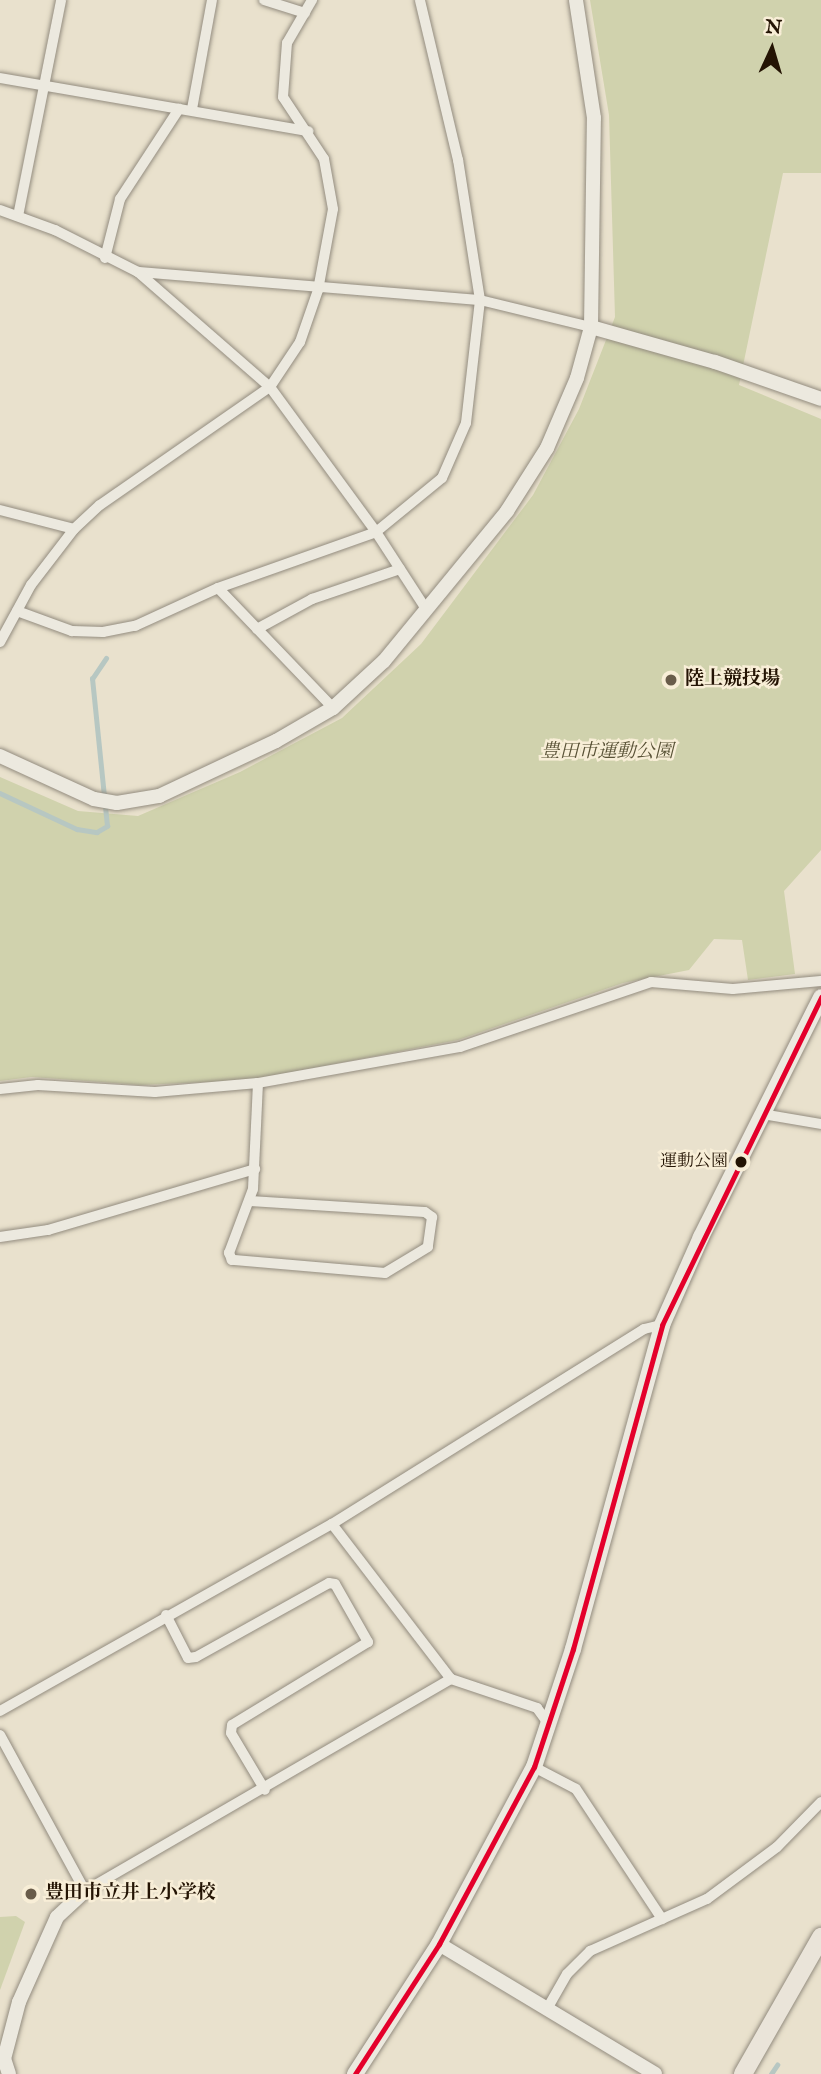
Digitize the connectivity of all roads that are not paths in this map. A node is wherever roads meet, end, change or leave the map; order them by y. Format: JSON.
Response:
{"nodes":[{"id":1,"x":61,"y":0,"type":"edge"},
{"id":2,"x":212,"y":0,"type":"edge"},
{"id":3,"x":264,"y":0,"type":"edge"},
{"id":4,"x":313,"y":0,"type":"edge"},
{"id":5,"x":420,"y":0,"type":"edge"},
{"id":6,"x":576,"y":0,"type":"edge"},
{"id":7,"x":305,"y":13,"type":"junction"},
{"id":8,"x":0,"y":78,"type":"edge"},
{"id":9,"x":43,"y":85,"type":"junction"},
{"id":10,"x":179,"y":109,"type":"junction"},
{"id":11,"x":192,"y":109,"type":"junction"},
{"id":12,"x":308,"y":131,"type":"junction"},
{"id":13,"x":0,"y":210,"type":"edge"},
{"id":14,"x":18,"y":216,"type":"junction"},
{"id":15,"x":104,"y":258,"type":"junction"},
{"id":16,"x":138,"y":272,"type":"junction"},
{"id":17,"x":318,"y":290,"type":"junction"},
{"id":18,"x":480,"y":300,"type":"junction"},
{"id":19,"x":591,"y":327,"type":"junction"},
{"id":20,"x":270,"y":387,"type":"junction"},
{"id":21,"x":821,"y":399,"type":"edge"},
{"id":22,"x":0,"y":510,"type":"edge"},
{"id":23,"x":74,"y":529,"type":"junction"},
{"id":24,"x":376,"y":532,"type":"junction"},
{"id":25,"x":400,"y":569,"type":"junction"},
{"id":26,"x":218,"y":588,"type":"junction"},
{"id":27,"x":426,"y":609,"type":"junction"},
{"id":28,"x":17,"y":611,"type":"junction"},
{"id":29,"x":257,"y":629,"type":"junction"},
{"id":30,"x":0,"y":642,"type":"edge"},
{"id":31,"x":333,"y":708,"type":"junction"},
{"id":32,"x":0,"y":756,"type":"edge"},
{"id":33,"x":821,"y":981,"type":"edge"},
{"id":34,"x":821,"y":997,"type":"edge"},
{"id":35,"x":258,"y":1083,"type":"junction"},
{"id":36,"x":0,"y":1089,"type":"edge"},
{"id":37,"x":762,"y":1114,"type":"junction"},
{"id":38,"x":821,"y":1125,"type":"edge"},
{"id":39,"x":255,"y":1169,"type":"junction"},
{"id":40,"x":250,"y":1201,"type":"junction"},
{"id":41,"x":0,"y":1237,"type":"edge"},
{"id":42,"x":662,"y":1325,"type":"junction"},
{"id":43,"x":332,"y":1524,"type":"junction"},
{"id":44,"x":166,"y":1615,"type":"junction"},
{"id":45,"x":451,"y":1679,"type":"junction"},
{"id":46,"x":0,"y":1711,"type":"edge"},
{"id":47,"x":551,"y":1726,"type":"junction"},
{"id":48,"x":0,"y":1735,"type":"edge"},
{"id":49,"x":534,"y":1767,"type":"junction"},
{"id":50,"x":265,"y":1790,"type":"junction"},
{"id":51,"x":821,"y":1802,"type":"edge"},
{"id":52,"x":85,"y":1891,"type":"junction"},
{"id":53,"x":662,"y":1919,"type":"junction"},
{"id":54,"x":821,"y":1937,"type":"edge"},
{"id":55,"x":439,"y":1944,"type":"junction"},
{"id":56,"x":547,"y":2009,"type":"junction"},
{"id":57,"x":9,"y":2074,"type":"edge"},
{"id":58,"x":355,"y":2074,"type":"edge"},
{"id":59,"x":655,"y":2074,"type":"edge"},
{"id":60,"x":743,"y":2074,"type":"edge"}],
"edges":[{"from":1,"to":9,"type":"street"},
{"from":2,"to":11,"type":"street"},
{"from":3,"to":7,"type":"street"},
{"from":4,"to":7,"type":"street"},
{"from":5,"to":18,"type":"street"},
{"from":6,"to":19,"type":"street"},
{"from":7,"to":12,"type":"street"},
{"from":8,"to":9,"type":"street"},
{"from":9,"to":10,"type":"street"},
{"from":9,"to":14,"type":"street"},
{"from":10,"to":11,"type":"street"},
{"from":10,"to":15,"type":"street"},
{"from":11,"to":12,"type":"street"},
{"from":12,"to":17,"type":"street"},
{"from":13,"to":14,"type":"street"},
{"from":14,"to":15,"type":"street"},
{"from":15,"to":16,"type":"street"},
{"from":16,"to":17,"type":"street"},
{"from":16,"to":20,"type":"street"},
{"from":17,"to":18,"type":"street"},
{"from":17,"to":20,"type":"street"},
{"from":18,"to":19,"type":"street"},
{"from":18,"to":24,"type":"street"},
{"from":19,"to":21,"type":"street"},
{"from":19,"to":27,"type":"street"},
{"from":20,"to":23,"type":"street"},
{"from":20,"to":24,"type":"street"},
{"from":22,"to":23,"type":"street"},
{"from":23,"to":28,"type":"street"},
{"from":24,"to":25,"type":"street"},
{"from":24,"to":26,"type":"street"},
{"from":25,"to":27,"type":"street"},
{"from":25,"to":29,"type":"street"},
{"from":26,"to":28,"type":"street"},
{"from":26,"to":29,"type":"street"},
{"from":27,"to":31,"type":"street"},
{"from":28,"to":30,"type":"street"},
{"from":29,"to":31,"type":"street"},
{"from":31,"to":32,"type":"street"},
{"from":33,"to":35,"type":"street"},
{"from":34,"to":37,"type":"main road"},
{"from":35,"to":36,"type":"street"},
{"from":35,"to":39,"type":"street"},
{"from":37,"to":38,"type":"street"},
{"from":37,"to":42,"type":"main road"},
{"from":39,"to":40,"type":"street"},
{"from":39,"to":41,"type":"street"},
{"from":40,"to":40,"type":"street"},
{"from":42,"to":43,"type":"street"},
{"from":42,"to":47,"type":"main road"},
{"from":43,"to":44,"type":"street"},
{"from":43,"to":45,"type":"street"},
{"from":44,"to":46,"type":"street"},
{"from":44,"to":50,"type":"street"},
{"from":45,"to":47,"type":"street"},
{"from":45,"to":50,"type":"street"},
{"from":47,"to":49,"type":"main road"},
{"from":48,"to":52,"type":"street"},
{"from":49,"to":53,"type":"street"},
{"from":49,"to":55,"type":"main road"},
{"from":50,"to":52,"type":"street"},
{"from":51,"to":53,"type":"street"},
{"from":52,"to":57,"type":"street"},
{"from":53,"to":56,"type":"street"},
{"from":54,"to":60,"type":"main road"},
{"from":55,"to":56,"type":"street"},
{"from":55,"to":58,"type":"main road"},
{"from":56,"to":59,"type":"street"}]}
